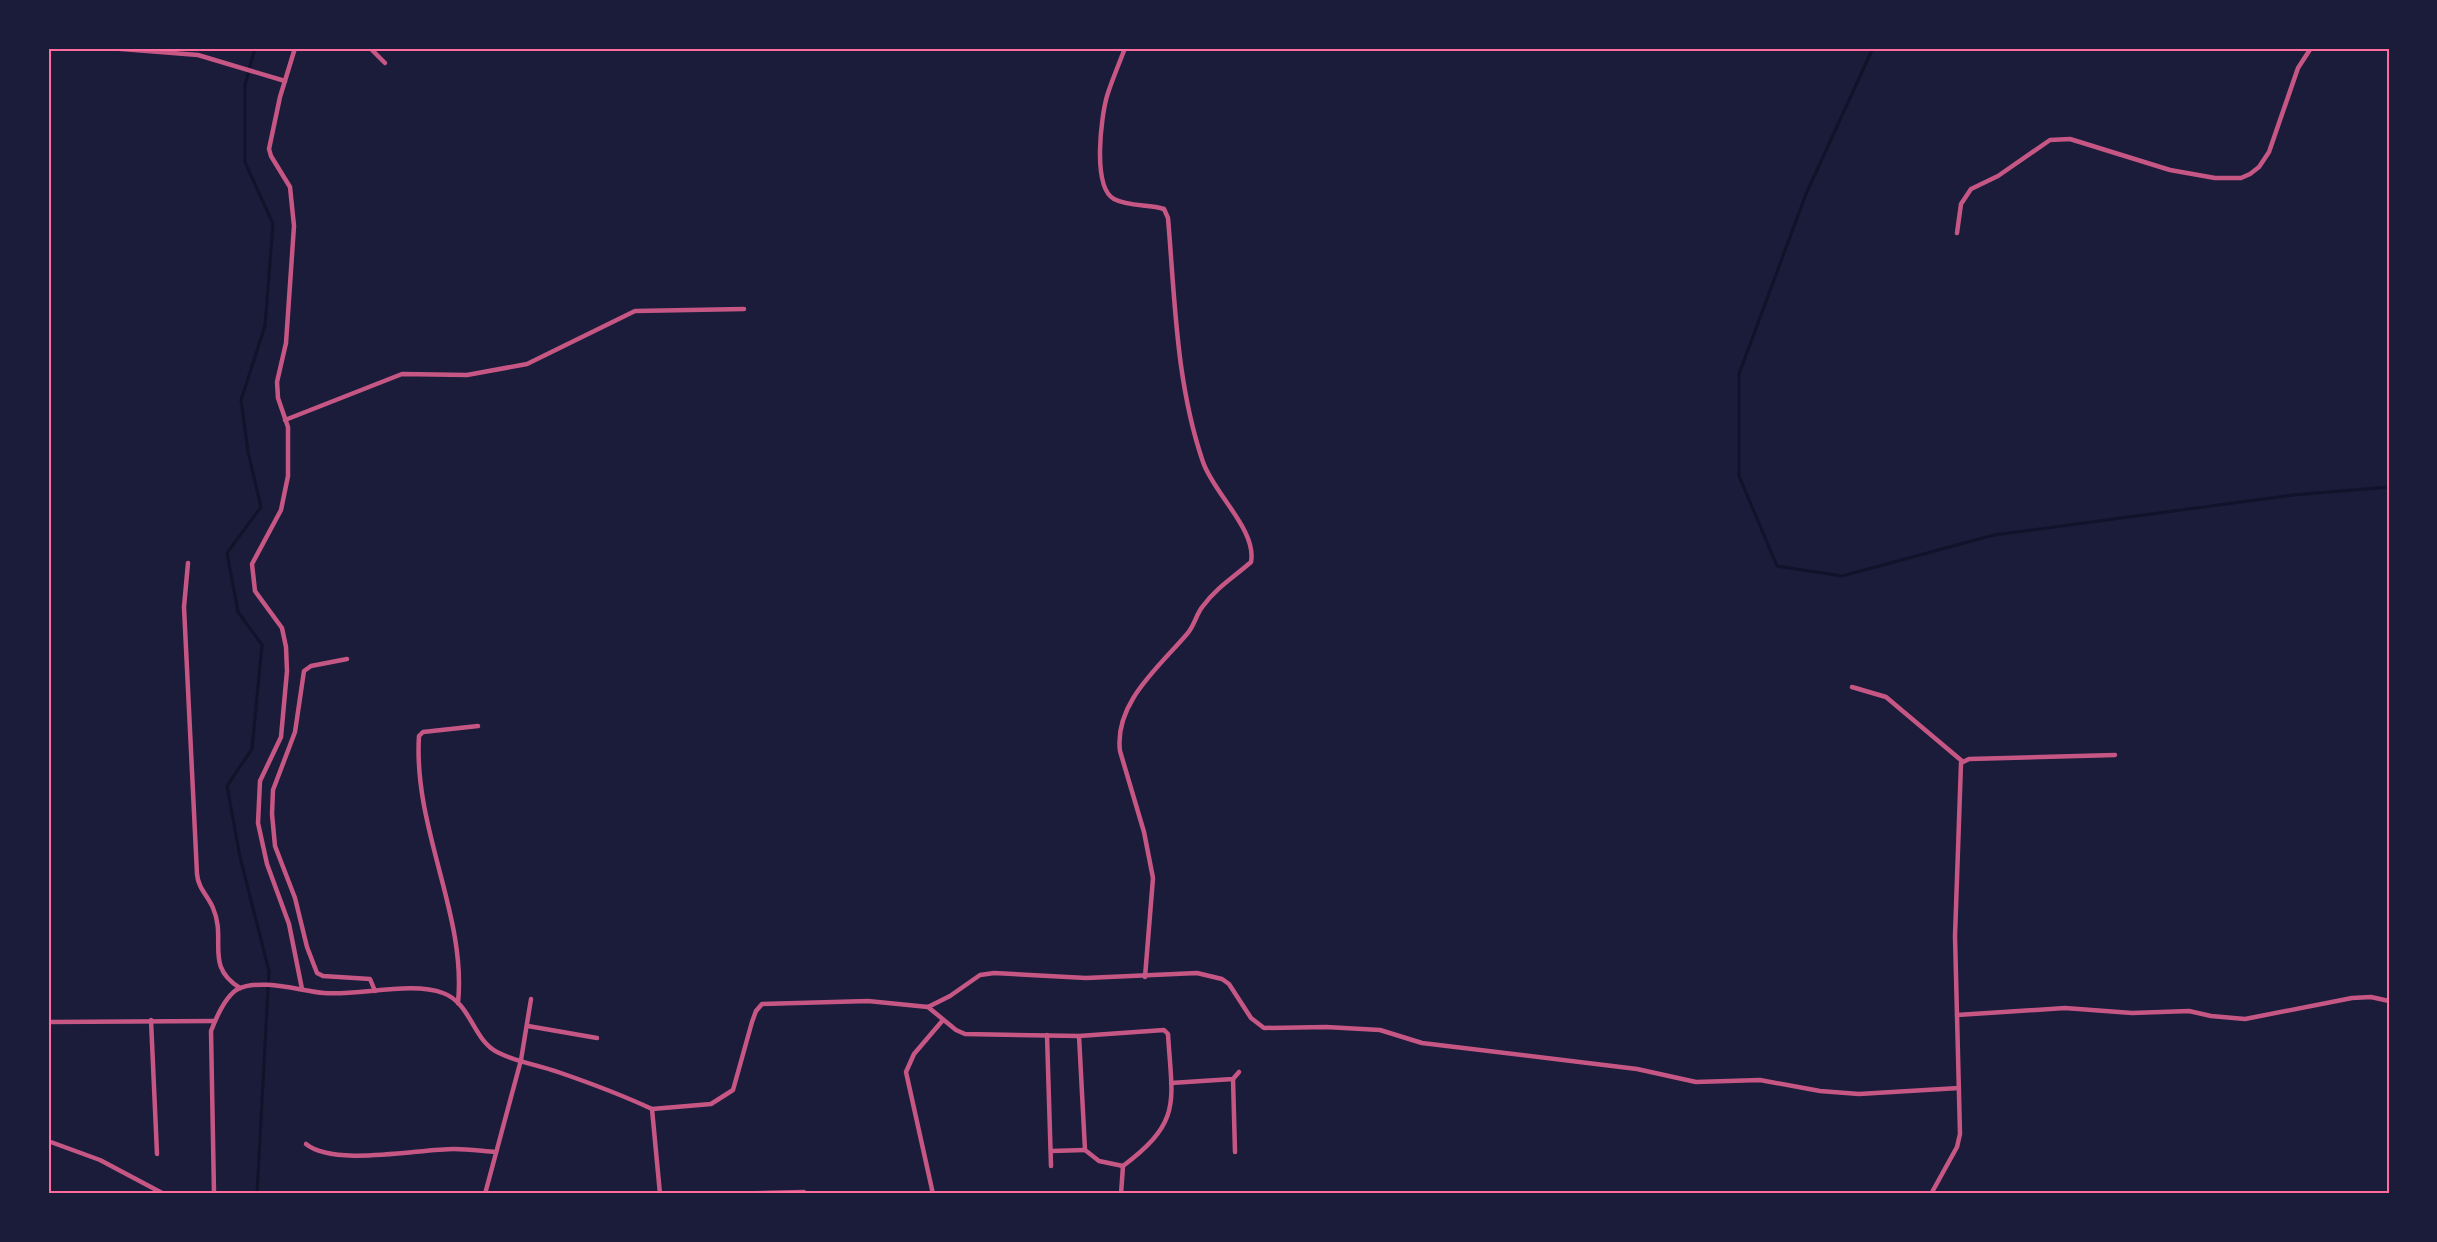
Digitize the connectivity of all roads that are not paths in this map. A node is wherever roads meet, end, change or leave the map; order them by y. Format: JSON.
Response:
{"nodes":[{"id":1,"x":109,"y":48,"type":"edge"},
{"id":2,"x":200,"y":48,"type":"edge"},
{"id":3,"x":295,"y":48,"type":"edge"},
{"id":4,"x":370,"y":48,"type":"edge"},
{"id":5,"x":1125,"y":48,"type":"edge"},
{"id":6,"x":2311,"y":48,"type":"edge"},
{"id":7,"x":198,"y":55,"type":"junction"},
{"id":8,"x":385,"y":63,"type":"dead end"},
{"id":9,"x":285,"y":81,"type":"junction"},
{"id":10,"x":1957,"y":233,"type":"dead end"},
{"id":11,"x":744,"y":309,"type":"dead end"},
{"id":12,"x":285,"y":420,"type":"junction"},
{"id":13,"x":188,"y":563,"type":"dead end"},
{"id":14,"x":347,"y":659,"type":"dead end"},
{"id":15,"x":1852,"y":687,"type":"dead end"},
{"id":16,"x":478,"y":726,"type":"dead end"},
{"id":17,"x":2115,"y":755,"type":"dead end"},
{"id":18,"x":1962,"y":761,"type":"junction"},
{"id":19,"x":1145,"y":976,"type":"junction"},
{"id":20,"x":240,"y":988,"type":"junction"},
{"id":21,"x":302,"y":989,"type":"junction"},
{"id":22,"x":375,"y":991,"type":"junction"},
{"id":23,"x":531,"y":999,"type":"dead end"},
{"id":24,"x":2389,"y":1001,"type":"edge"},
{"id":25,"x":458,"y":1003,"type":"junction"},
{"id":26,"x":928,"y":1007,"type":"junction"},
{"id":27,"x":1957,"y":1015,"type":"junction"},
{"id":28,"x":151,"y":1020,"type":"junction"},
{"id":29,"x":943,"y":1020,"type":"junction"},
{"id":30,"x":215,"y":1021,"type":"junction"},
{"id":31,"x":48,"y":1022,"type":"edge"},
{"id":32,"x":528,"y":1026,"type":"junction"},
{"id":33,"x":1047,"y":1035,"type":"junction"},
{"id":34,"x":1079,"y":1036,"type":"junction"},
{"id":35,"x":597,"y":1038,"type":"dead end"},
{"id":36,"x":521,"y":1060,"type":"junction"},
{"id":37,"x":1239,"y":1072,"type":"dead end"},
{"id":38,"x":1233,"y":1079,"type":"junction"},
{"id":39,"x":1171,"y":1083,"type":"junction"},
{"id":40,"x":1959,"y":1088,"type":"junction"},
{"id":41,"x":652,"y":1109,"type":"junction"},
{"id":42,"x":48,"y":1141,"type":"edge"},
{"id":43,"x":306,"y":1144,"type":"dead end"},
{"id":44,"x":1084,"y":1150,"type":"junction"},
{"id":45,"x":1051,"y":1151,"type":"junction"},
{"id":46,"x":496,"y":1152,"type":"junction"},
{"id":47,"x":1235,"y":1152,"type":"dead end"},
{"id":48,"x":157,"y":1154,"type":"dead end"},
{"id":49,"x":1051,"y":1166,"type":"dead end"},
{"id":50,"x":1123,"y":1166,"type":"junction"},
{"id":51,"x":804,"y":1192,"type":"dead end"},
{"id":52,"x":164,"y":1194,"type":"edge"},
{"id":53,"x":214,"y":1194,"type":"edge"},
{"id":54,"x":485,"y":1194,"type":"edge"},
{"id":55,"x":660,"y":1194,"type":"edge"},
{"id":56,"x":718,"y":1194,"type":"edge"},
{"id":57,"x":741,"y":1194,"type":"edge"},
{"id":58,"x":933,"y":1194,"type":"edge"},
{"id":59,"x":1121,"y":1194,"type":"edge"},
{"id":60,"x":1931,"y":1194,"type":"edge"}],
"edges":[{"from":1,"to":7,"type":"street"},
{"from":2,"to":7,"type":"street"},
{"from":3,"to":9,"type":"street"},
{"from":4,"to":8,"type":"street"},
{"from":5,"to":19,"type":"street"},
{"from":6,"to":10,"type":"street"},
{"from":7,"to":9,"type":"street"},
{"from":9,"to":12,"type":"street"},
{"from":11,"to":12,"type":"street"},
{"from":12,"to":21,"type":"street"},
{"from":13,"to":20,"type":"street"},
{"from":14,"to":22,"type":"street"},
{"from":15,"to":18,"type":"street"},
{"from":16,"to":25,"type":"street"},
{"from":17,"to":18,"type":"street"},
{"from":18,"to":27,"type":"street"},
{"from":19,"to":26,"type":"street"},
{"from":19,"to":40,"type":"street"},
{"from":20,"to":21,"type":"street"},
{"from":20,"to":30,"type":"street"},
{"from":21,"to":22,"type":"street"},
{"from":22,"to":25,"type":"street"},
{"from":23,"to":32,"type":"street"},
{"from":24,"to":27,"type":"street"},
{"from":25,"to":36,"type":"street"},
{"from":26,"to":29,"type":"street"},
{"from":26,"to":41,"type":"street"},
{"from":27,"to":40,"type":"street"},
{"from":28,"to":30,"type":"street"},
{"from":28,"to":31,"type":"street"},
{"from":28,"to":48,"type":"street"},
{"from":29,"to":33,"type":"street"},
{"from":29,"to":58,"type":"street"},
{"from":30,"to":53,"type":"street"},
{"from":32,"to":35,"type":"street"},
{"from":32,"to":36,"type":"street"},
{"from":33,"to":34,"type":"street"},
{"from":33,"to":45,"type":"street"},
{"from":34,"to":39,"type":"street"},
{"from":34,"to":44,"type":"street"},
{"from":36,"to":41,"type":"street"},
{"from":36,"to":46,"type":"street"},
{"from":37,"to":38,"type":"street"},
{"from":38,"to":39,"type":"street"},
{"from":38,"to":47,"type":"street"},
{"from":39,"to":50,"type":"street"},
{"from":40,"to":60,"type":"street"},
{"from":41,"to":55,"type":"street"},
{"from":42,"to":52,"type":"street"},
{"from":43,"to":46,"type":"street"},
{"from":44,"to":45,"type":"street"},
{"from":44,"to":50,"type":"street"},
{"from":45,"to":49,"type":"street"},
{"from":46,"to":54,"type":"street"},
{"from":50,"to":59,"type":"street"},
{"from":51,"to":57,"type":"street"},
{"from":56,"to":57,"type":"street"}]}
